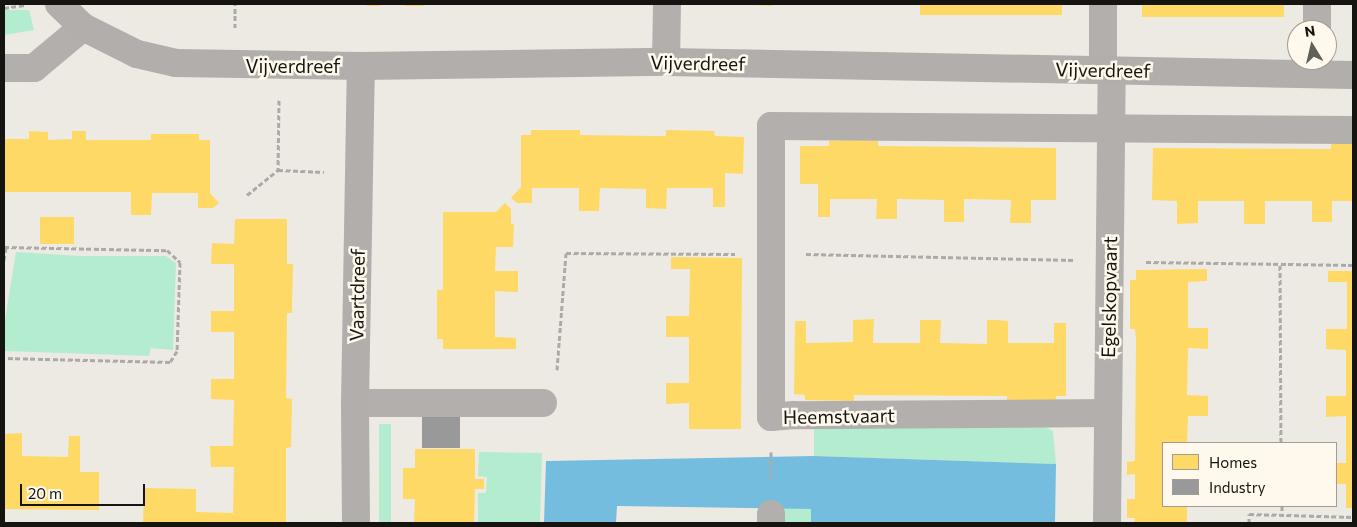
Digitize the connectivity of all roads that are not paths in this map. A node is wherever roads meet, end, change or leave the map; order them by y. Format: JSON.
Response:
{"nodes":[{"id":1,"x":59,"y":4,"type":"edge"},
{"id":2,"x":667,"y":4,"type":"edge"},
{"id":3,"x":1103,"y":4,"type":"edge"},
{"id":4,"x":1317,"y":4,"type":"edge"},
{"id":5,"x":1317,"y":20,"type":"edge"},
{"id":6,"x":82,"y":27,"type":"junction"},
{"id":7,"x":666,"y":62,"type":"junction"},
{"id":8,"x":361,"y":66,"type":"junction"},
{"id":9,"x":1287,"y":67,"type":"edge"},
{"id":10,"x":4,"y":68,"type":"edge"},
{"id":11,"x":1107,"y":70,"type":"junction"},
{"id":12,"x":1330,"y":70,"type":"edge"},
{"id":13,"x":1353,"y":75,"type":"edge"},
{"id":14,"x":1110,"y":127,"type":"junction"},
{"id":15,"x":1353,"y":130,"type":"edge"},
{"id":16,"x":355,"y":403,"type":"junction"},
{"id":17,"x":543,"y":403,"type":"road end"},
{"id":18,"x":1108,"y":414,"type":"junction"},
{"id":19,"x":356,"y":523,"type":"edge"},
{"id":20,"x":1107,"y":523,"type":"edge"}],
"edges":[{"from":1,"to":6,"type":"street","name":"Vijverdreef"},
{"from":2,"to":7,"type":"street"},
{"from":3,"to":11,"type":"street","name":"Egelskopvaart"},
{"from":4,"to":5,"type":"street"},
{"from":6,"to":8,"type":"street","name":"Vijverdreef"},
{"from":6,"to":10,"type":"street"},
{"from":7,"to":8,"type":"street","name":"Vijverdreef"},
{"from":7,"to":11,"type":"street","name":"Vijverdreef"},
{"from":8,"to":16,"type":"street","name":"Vaartdreef"},
{"from":9,"to":11,"type":"street","name":"Vijverdreef"},
{"from":11,"to":14,"type":"street","name":"Egelskopvaart"},
{"from":12,"to":13,"type":"street","name":"Vijverdreef"},
{"from":14,"to":15,"type":"street"},
{"from":14,"to":18,"type":"street","name":"Egelskopvaart"},
{"from":14,"to":18,"type":"street","name":"Heemstvaart"},
{"from":16,"to":17,"type":"street"},
{"from":16,"to":19,"type":"street","name":"Vaartdreef"},
{"from":18,"to":20,"type":"street","name":"Egelskopvaart"}]}
